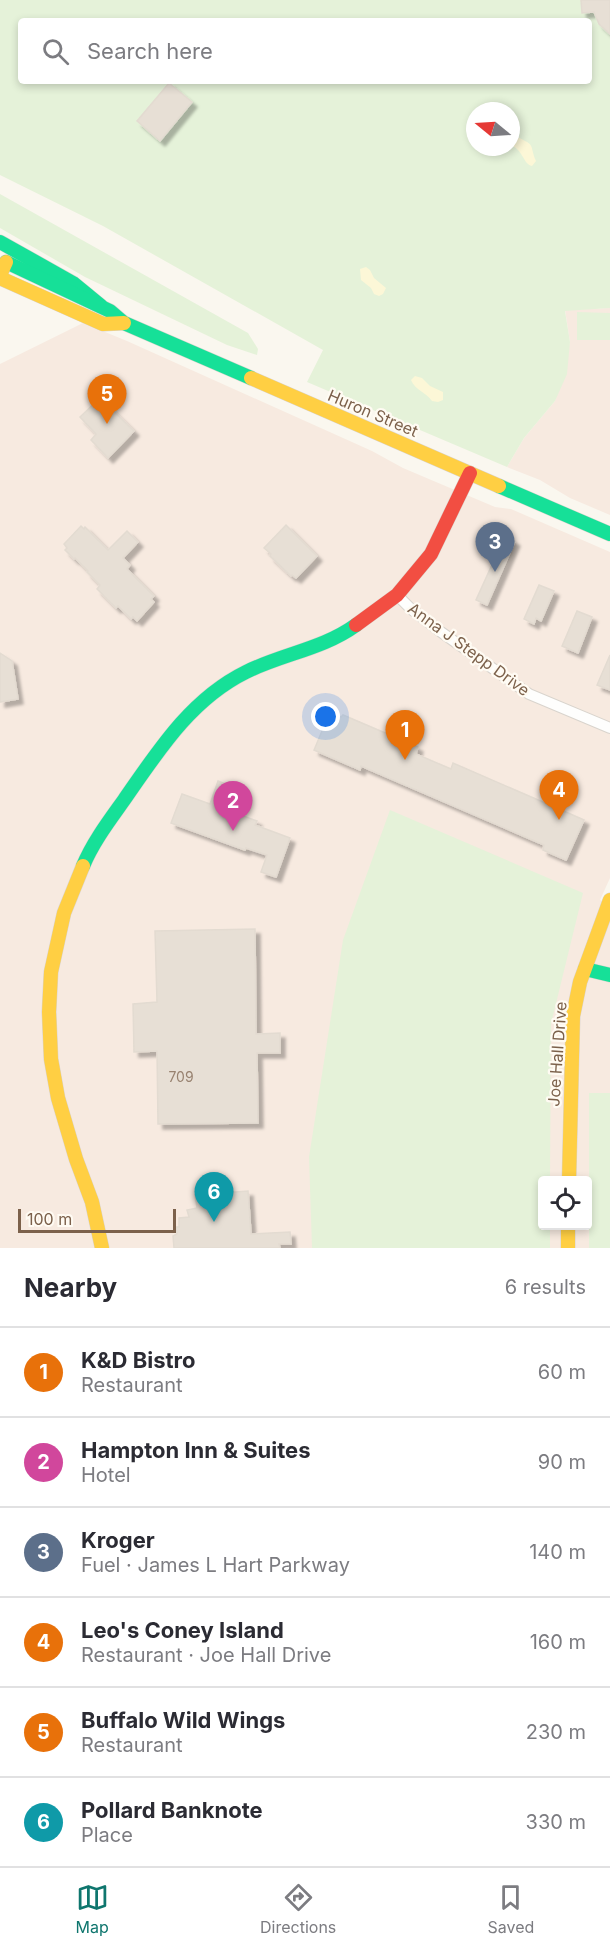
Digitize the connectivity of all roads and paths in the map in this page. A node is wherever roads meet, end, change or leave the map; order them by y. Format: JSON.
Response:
{"nodes":[{"id":1,"x":0,"y":242,"type":"edge"},
{"id":2,"x":0,"y":277,"type":"edge"},
{"id":3,"x":100,"y":306,"type":"junction"},
{"id":4,"x":124,"y":323,"type":"junction"},
{"id":5,"x":470,"y":473,"type":"junction"},
{"id":6,"x":610,"y":534,"type":"edge"},
{"id":7,"x":397,"y":595,"type":"junction"},
{"id":8,"x":610,"y":728,"type":"edge"},
{"id":9,"x":610,"y":900,"type":"edge"},
{"id":10,"x":585,"y":969,"type":"junction"},
{"id":11,"x":610,"y":975,"type":"edge"},
{"id":12,"x":569,"y":1176,"type":"edge"},
{"id":13,"x":568,"y":1230,"type":"edge"},
{"id":14,"x":102,"y":1248,"type":"edge"},
{"id":15,"x":568,"y":1248,"type":"edge"}],
"edges":[{"from":1,"to":3,"type":"main road"},
{"from":2,"to":3,"type":"main road"},
{"from":2,"to":4,"type":"main road"},
{"from":3,"to":4,"type":"main road"},
{"from":4,"to":5,"type":"main road","name":"Huron Street"},
{"from":5,"to":6,"type":"main road","name":"Huron Street"},
{"from":5,"to":7,"type":"main road"},
{"from":7,"to":8,"type":"street","name":"Anna J Stepp Drive"},
{"from":7,"to":14,"type":"main road"},
{"from":9,"to":10,"type":"main road","name":"Joe Hall Drive"},
{"from":10,"to":11,"type":"main road"},
{"from":10,"to":12,"type":"main road","name":"Joe Hall Drive"},
{"from":13,"to":15,"type":"main road"}]}
